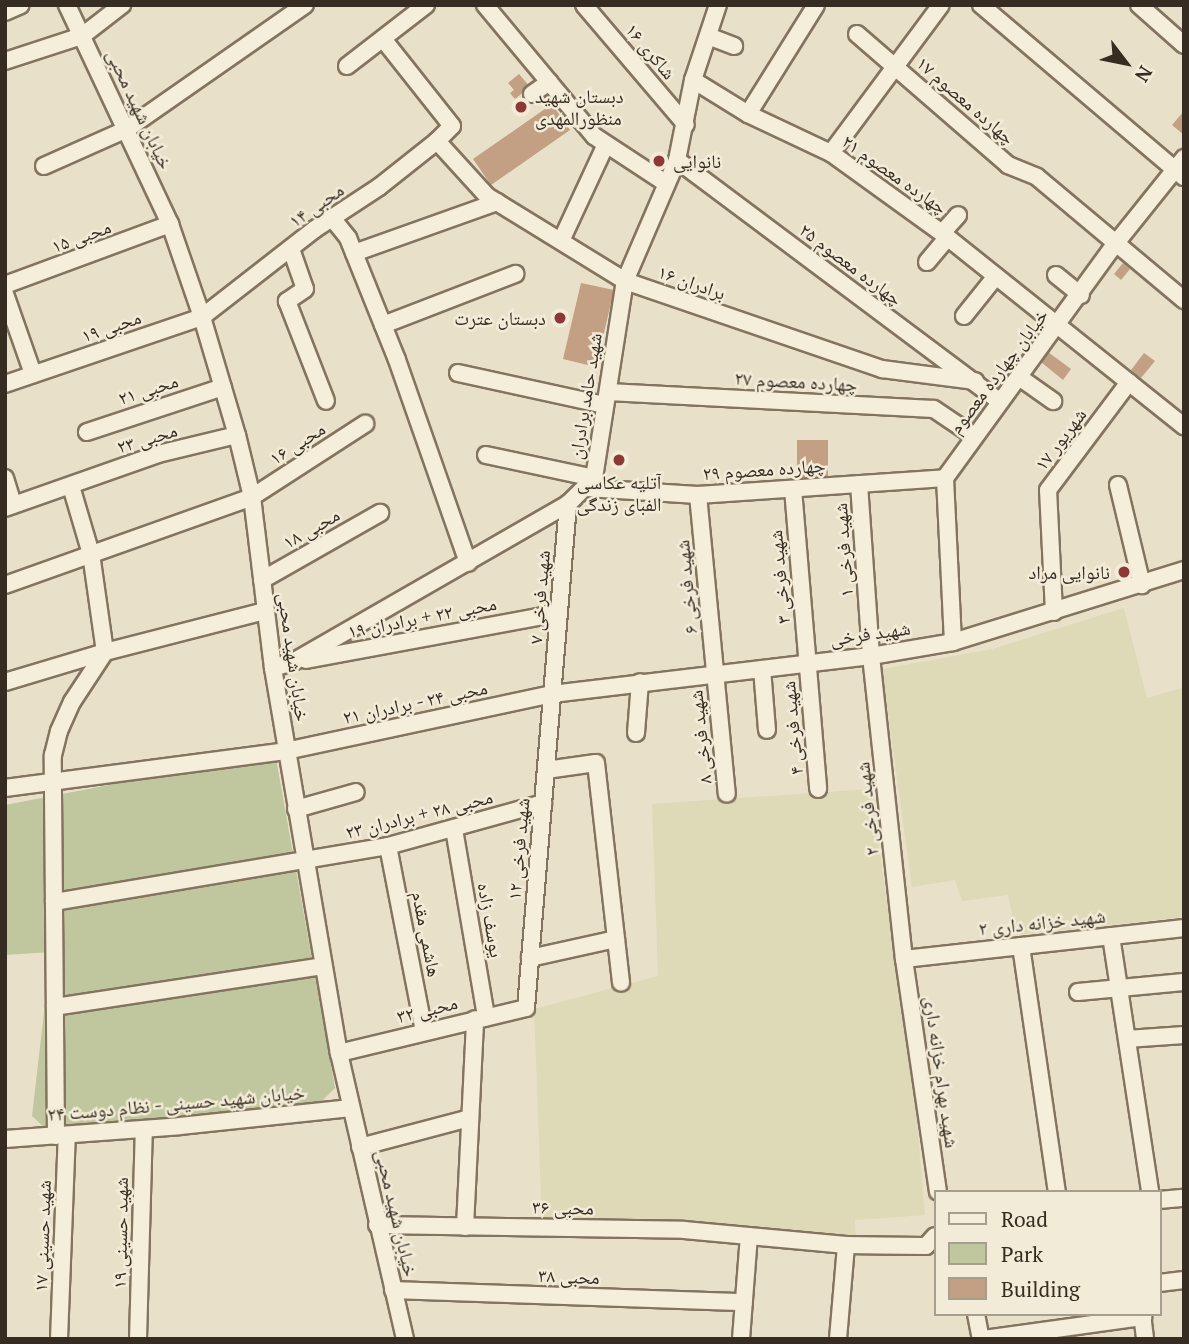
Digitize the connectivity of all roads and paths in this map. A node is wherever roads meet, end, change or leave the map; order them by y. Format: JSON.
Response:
{"nodes":[{"id":1,"x":21,"y":5,"type":"edge"},
{"id":2,"x":67,"y":5,"type":"edge"},
{"id":3,"x":122,"y":5,"type":"edge"},
{"id":4,"x":305,"y":5,"type":"edge"},
{"id":5,"x":426,"y":5,"type":"edge"},
{"id":6,"x":485,"y":5,"type":"edge"},
{"id":7,"x":584,"y":5,"type":"edge"},
{"id":8,"x":719,"y":5,"type":"edge"},
{"id":9,"x":816,"y":5,"type":"edge"},
{"id":10,"x":941,"y":5,"type":"edge"},
{"id":11,"x":981,"y":5,"type":"edge"},
{"id":12,"x":1139,"y":5,"type":"edge"},
{"id":13,"x":5,"y":12,"type":"edge"},
{"id":14,"x":857,"y":34,"type":"dead end"},
{"id":15,"x":82,"y":36,"type":"junction"},
{"id":16,"x":708,"y":36,"type":"junction"},
{"id":17,"x":383,"y":38,"type":"junction"},
{"id":18,"x":1184,"y":45,"type":"edge"},
{"id":19,"x":734,"y":46,"type":"dead end"},
{"id":20,"x":5,"y":61,"type":"edge"},
{"id":21,"x":347,"y":66,"type":"dead end"},
{"id":22,"x":895,"y":66,"type":"junction"},
{"id":23,"x":693,"y":80,"type":"junction"},
{"id":24,"x":549,"y":82,"type":"junction"},
{"id":25,"x":532,"y":94,"type":"dead end"},
{"id":26,"x":748,"y":114,"type":"junction"},
{"id":27,"x":686,"y":125,"type":"junction"},
{"id":28,"x":127,"y":129,"type":"junction"},
{"id":29,"x":437,"y":141,"type":"junction"},
{"id":30,"x":605,"y":146,"type":"junction"},
{"id":31,"x":831,"y":153,"type":"junction"},
{"id":32,"x":677,"y":160,"type":"junction"},
{"id":33,"x":44,"y":166,"type":"dead end"},
{"id":34,"x":1181,"y":168,"type":"edge"},
{"id":35,"x":667,"y":184,"type":"junction"},
{"id":36,"x":497,"y":202,"type":"junction"},
{"id":37,"x":958,"y":215,"type":"dead end"},
{"id":38,"x":332,"y":218,"type":"junction"},
{"id":39,"x":170,"y":224,"type":"junction"},
{"id":40,"x":945,"y":236,"type":"junction"},
{"id":41,"x":561,"y":241,"type":"junction"},
{"id":42,"x":1116,"y":243,"type":"junction"},
{"id":43,"x":291,"y":248,"type":"junction"},
{"id":44,"x":354,"y":253,"type":"junction"},
{"id":45,"x":927,"y":262,"type":"dead end"},
{"id":46,"x":514,"y":274,"type":"dead end"},
{"id":47,"x":1056,"y":275,"type":"dead end"},
{"id":48,"x":996,"y":276,"type":"junction"},
{"id":49,"x":625,"y":281,"type":"junction"},
{"id":50,"x":5,"y":285,"type":"edge"},
{"id":51,"x":5,"y":294,"type":"edge"},
{"id":52,"x":1081,"y":295,"type":"junction"},
{"id":53,"x":1184,"y":300,"type":"edge"},
{"id":54,"x":964,"y":316,"type":"dead end"},
{"id":55,"x":202,"y":317,"type":"junction"},
{"id":56,"x":383,"y":325,"type":"junction"},
{"id":57,"x":1059,"y":325,"type":"junction"},
{"id":58,"x":458,"y":373,"type":"dead end"},
{"id":59,"x":33,"y":374,"type":"junction"},
{"id":60,"x":1019,"y":377,"type":"junction"},
{"id":61,"x":975,"y":381,"type":"junction"},
{"id":62,"x":1129,"y":382,"type":"junction"},
{"id":63,"x":5,"y":384,"type":"edge"},
{"id":64,"x":223,"y":387,"type":"junction"},
{"id":65,"x":606,"y":399,"type":"junction"},
{"id":66,"x":326,"y":401,"type":"dead end"},
{"id":67,"x":999,"y":401,"type":"junction"},
{"id":68,"x":1053,"y":401,"type":"dead end"},
{"id":69,"x":365,"y":425,"type":"dead end"},
{"id":70,"x":1184,"y":426,"type":"edge"},
{"id":71,"x":86,"y":432,"type":"dead end"},
{"id":72,"x":237,"y":435,"type":"junction"},
{"id":73,"x":974,"y":436,"type":"junction"},
{"id":74,"x":486,"y":455,"type":"dead end"},
{"id":75,"x":5,"y":478,"type":"edge"},
{"id":76,"x":945,"y":478,"type":"junction"},
{"id":77,"x":590,"y":483,"type":"junction"},
{"id":78,"x":859,"y":484,"type":"junction"},
{"id":79,"x":1118,"y":485,"type":"dead end"},
{"id":80,"x":71,"y":486,"type":"junction"},
{"id":81,"x":793,"y":489,"type":"junction"},
{"id":82,"x":698,"y":495,"type":"junction"},
{"id":83,"x":252,"y":497,"type":"junction"},
{"id":84,"x":568,"y":504,"type":"junction"},
{"id":85,"x":9,"y":506,"type":"edge"},
{"id":86,"x":380,"y":513,"type":"dead end"},
{"id":87,"x":91,"y":554,"type":"junction"},
{"id":88,"x":468,"y":563,"type":"junction"},
{"id":89,"x":1184,"y":570,"type":"edge"},
{"id":90,"x":262,"y":580,"type":"junction"},
{"id":91,"x":5,"y":585,"type":"edge"},
{"id":92,"x":1142,"y":586,"type":"junction"},
{"id":93,"x":265,"y":611,"type":"junction"},
{"id":94,"x":1054,"y":612,"type":"junction"},
{"id":95,"x":559,"y":613,"type":"junction"},
{"id":96,"x":953,"y":642,"type":"junction"},
{"id":97,"x":105,"y":652,"type":"junction"},
{"id":98,"x":871,"y":656,"type":"junction"},
{"id":99,"x":293,"y":662,"type":"junction"},
{"id":100,"x":807,"y":663,"type":"junction"},
{"id":101,"x":273,"y":668,"type":"junction"},
{"id":102,"x":762,"y":669,"type":"junction"},
{"id":103,"x":715,"y":675,"type":"junction"},
{"id":104,"x":5,"y":682,"type":"edge"},
{"id":105,"x":640,"y":682,"type":"junction"},
{"id":106,"x":552,"y":694,"type":"junction"},
{"id":107,"x":767,"y":730,"type":"dead end"},
{"id":108,"x":636,"y":733,"type":"dead end"},
{"id":109,"x":286,"y":751,"type":"junction"},
{"id":110,"x":546,"y":770,"type":"junction"},
{"id":111,"x":54,"y":780,"type":"junction"},
{"id":112,"x":5,"y":788,"type":"edge"},
{"id":113,"x":818,"y":789,"type":"dead end"},
{"id":114,"x":356,"y":792,"type":"dead end"},
{"id":115,"x":727,"y":794,"type":"dead end"},
{"id":116,"x":543,"y":803,"type":"junction"},
{"id":117,"x":296,"y":809,"type":"junction"},
{"id":118,"x":454,"y":830,"type":"junction"},
{"id":119,"x":388,"y":846,"type":"junction"},
{"id":120,"x":304,"y":861,"type":"junction"},
{"id":121,"x":54,"y":902,"type":"junction"},
{"id":122,"x":1184,"y":928,"type":"edge"},
{"id":123,"x":1111,"y":936,"type":"junction"},
{"id":124,"x":616,"y":939,"type":"junction"},
{"id":125,"x":1021,"y":946,"type":"junction"},
{"id":126,"x":530,"y":958,"type":"junction"},
{"id":127,"x":904,"y":959,"type":"junction"},
{"id":128,"x":323,"y":966,"type":"junction"},
{"id":129,"x":1184,"y":982,"type":"edge"},
{"id":130,"x":621,"y":983,"type":"dead end"},
{"id":131,"x":1119,"y":986,"type":"junction"},
{"id":132,"x":1079,"y":992,"type":"dead end"},
{"id":133,"x":55,"y":1007,"type":"junction"},
{"id":134,"x":526,"y":1008,"type":"joint"},
{"id":135,"x":480,"y":1018,"type":"junction"},
{"id":136,"x":424,"y":1031,"type":"junction"},
{"id":137,"x":1184,"y":1035,"type":"edge"},
{"id":138,"x":1127,"y":1039,"type":"junction"},
{"id":139,"x":339,"y":1053,"type":"junction"},
{"id":140,"x":351,"y":1108,"type":"junction"},
{"id":141,"x":470,"y":1118,"type":"junction"},
{"id":142,"x":144,"y":1129,"type":"junction"},
{"id":143,"x":62,"y":1135,"type":"junction"},
{"id":144,"x":5,"y":1139,"type":"edge"},
{"id":145,"x":360,"y":1147,"type":"junction"},
{"id":146,"x":938,"y":1190,"type":"edge"},
{"id":147,"x":1057,"y":1190,"type":"edge"},
{"id":148,"x":1150,"y":1190,"type":"edge"},
{"id":149,"x":1184,"y":1198,"type":"edge"},
{"id":150,"x":1161,"y":1200,"type":"edge"},
{"id":151,"x":377,"y":1225,"type":"junction"},
{"id":152,"x":465,"y":1227,"type":"junction"},
{"id":153,"x":749,"y":1236,"type":"junction"},
{"id":154,"x":934,"y":1237,"type":"edge"},
{"id":155,"x":846,"y":1245,"type":"junction"},
{"id":156,"x":1184,"y":1280,"type":"edge"},
{"id":157,"x":1161,"y":1283,"type":"edge"},
{"id":158,"x":393,"y":1290,"type":"junction"},
{"id":159,"x":744,"y":1302,"type":"junction"},
{"id":160,"x":977,"y":1316,"type":"edge"},
{"id":161,"x":1142,"y":1316,"type":"edge"},
{"id":162,"x":59,"y":1339,"type":"edge"},
{"id":163,"x":138,"y":1339,"type":"edge"},
{"id":164,"x":405,"y":1339,"type":"edge"},
{"id":165,"x":741,"y":1339,"type":"edge"},
{"id":166,"x":838,"y":1339,"type":"edge"},
{"id":167,"x":983,"y":1339,"type":"edge"},
{"id":168,"x":1145,"y":1339,"type":"edge"}],
"edges":[{"from":1,"to":13,"type":"street"},
{"from":2,"to":15,"type":"street","name":"خیابان شهید محبی"},
{"from":3,"to":15,"type":"street"},
{"from":4,"to":28,"type":"street"},
{"from":5,"to":17,"type":"street"},
{"from":6,"to":24,"type":"street"},
{"from":7,"to":27,"type":"street","name":"شاکری ۱۶"},
{"from":8,"to":16,"type":"street","name":"شهید حامد برادران"},
{"from":9,"to":26,"type":"street"},
{"from":10,"to":22,"type":"street"},
{"from":11,"to":34,"type":"street"},
{"from":12,"to":18,"type":"street"},
{"from":14,"to":22,"type":"street","name":"چهارده معصوم ۱۷"},
{"from":15,"to":20,"type":"street"},
{"from":15,"to":28,"type":"street","name":"خیابان شهید محبی"},
{"from":16,"to":19,"type":"street"},
{"from":16,"to":23,"type":"street","name":"شهید حامد برادران"},
{"from":17,"to":21,"type":"street"},
{"from":17,"to":29,"type":"street","name":"محبی ۱۴"},
{"from":22,"to":31,"type":"street"},
{"from":22,"to":42,"type":"street","name":"چهارده معصوم ۱۷"},
{"from":23,"to":26,"type":"street","name":"چهارده معصوم ۲۱"},
{"from":23,"to":27,"type":"street","name":"شهید حامد برادران"},
{"from":24,"to":25,"type":"street"},
{"from":24,"to":30,"type":"street"},
{"from":26,"to":31,"type":"street","name":"چهارده معصوم ۲۱"},
{"from":27,"to":32,"type":"street","name":"شهید حامد برادران"},
{"from":28,"to":33,"type":"street"},
{"from":28,"to":39,"type":"street","name":"خیابان شهید محبی"},
{"from":29,"to":36,"type":"street","name":"برادران ۱۶"},
{"from":29,"to":38,"type":"street","name":"محبی ۱۴"},
{"from":30,"to":35,"type":"street"},
{"from":30,"to":41,"type":"street"},
{"from":31,"to":40,"type":"street","name":"چهارده معصوم ۲۱"},
{"from":32,"to":35,"type":"street","name":"شهید حامد برادران"},
{"from":32,"to":61,"type":"street","name":"چهارده معصوم ۲۵"},
{"from":34,"to":42,"type":"street","name":"خیابان چهارده معصوم"},
{"from":35,"to":49,"type":"street","name":"شهید حامد برادران"},
{"from":36,"to":41,"type":"street","name":"برادران ۱۶"},
{"from":36,"to":44,"type":"street"},
{"from":37,"to":40,"type":"street"},
{"from":38,"to":43,"type":"street","name":"محبی ۱۴"},
{"from":38,"to":44,"type":"street"},
{"from":39,"to":50,"type":"street","name":"محبی ۱۵"},
{"from":39,"to":55,"type":"street","name":"خیابان شهید محبی"},
{"from":40,"to":45,"type":"street"},
{"from":40,"to":48,"type":"street","name":"چهارده معصوم ۲۱"},
{"from":41,"to":49,"type":"street","name":"برادران ۱۶"},
{"from":42,"to":52,"type":"street","name":"خیابان چهارده معصوم"},
{"from":42,"to":53,"type":"street","name":"چهارده معصوم ۱۷"},
{"from":43,"to":55,"type":"street","name":"محبی ۱۴"},
{"from":43,"to":66,"type":"street"},
{"from":44,"to":56,"type":"street"},
{"from":46,"to":56,"type":"street"},
{"from":47,"to":52,"type":"street"},
{"from":48,"to":54,"type":"street"},
{"from":48,"to":57,"type":"street","name":"چهارده معصوم ۲۱"},
{"from":49,"to":61,"type":"street","name":"برادران ۱۶"},
{"from":49,"to":65,"type":"street","name":"شهید حامد برادران"},
{"from":51,"to":59,"type":"street"},
{"from":52,"to":57,"type":"street","name":"خیابان چهارده معصوم"},
{"from":55,"to":59,"type":"street","name":"محبی ۱۹"},
{"from":55,"to":64,"type":"street","name":"خیابان شهید محبی"},
{"from":56,"to":88,"type":"street"},
{"from":57,"to":60,"type":"street","name":"خیابان چهارده معصوم"},
{"from":57,"to":62,"type":"street","name":"چهارده معصوم ۲۱"},
{"from":58,"to":65,"type":"street","name":"چهارده معصوم ۲۷"},
{"from":59,"to":63,"type":"street","name":"محبی ۱۹"},
{"from":60,"to":67,"type":"street","name":"خیابان چهارده معصوم"},
{"from":60,"to":68,"type":"street"},
{"from":61,"to":67,"type":"street","name":"چهارده معصوم ۲۵"},
{"from":62,"to":70,"type":"street","name":"چهارده معصوم ۲۱"},
{"from":62,"to":94,"type":"street","name":"۱۷ شهریور"},
{"from":64,"to":71,"type":"street","name":"محبی ۲۱"},
{"from":64,"to":72,"type":"street","name":"خیابان شهید محبی"},
{"from":65,"to":73,"type":"street","name":"چهارده معصوم ۲۷"},
{"from":65,"to":77,"type":"street","name":"شهید حامد برادران"},
{"from":67,"to":73,"type":"street","name":"خیابان چهارده معصوم"},
{"from":69,"to":83,"type":"street","name":"محبی ۱۶"},
{"from":72,"to":80,"type":"street","name":"محبی ۲۳"},
{"from":72,"to":83,"type":"street","name":"خیابان شهید محبی"},
{"from":73,"to":76,"type":"street","name":"خیابان چهارده معصوم"},
{"from":74,"to":77,"type":"street","name":"چهارده معصوم ۲۹"},
{"from":75,"to":85,"type":"street"},
{"from":76,"to":78,"type":"street","name":"چهارده معصوم ۲۹"},
{"from":76,"to":96,"type":"street"},
{"from":77,"to":82,"type":"street","name":"چهارده معصوم ۲۹"},
{"from":77,"to":84,"type":"street","name":"شهید حامد برادران"},
{"from":78,"to":81,"type":"street","name":"چهارده معصوم ۲۹"},
{"from":78,"to":98,"type":"street","name":"شهید فرخی ۱"},
{"from":79,"to":92,"type":"street"},
{"from":80,"to":85,"type":"street","name":"محبی ۲۳"},
{"from":80,"to":87,"type":"street"},
{"from":81,"to":82,"type":"street","name":"چهارده معصوم ۲۹"},
{"from":81,"to":100,"type":"street","name":"شهید فرخی ۳"},
{"from":82,"to":103,"type":"street","name":"شهید فرخی ۶"},
{"from":83,"to":87,"type":"street","name":"محبی ۱۶"},
{"from":83,"to":90,"type":"street","name":"خیابان شهید محبی"},
{"from":84,"to":88,"type":"street","name":"شهید حامد برادران"},
{"from":84,"to":95,"type":"street","name":"شهید فرخی ۷"},
{"from":86,"to":90,"type":"street","name":"محبی ۱۸"},
{"from":87,"to":91,"type":"street","name":"محبی ۱۶"},
{"from":87,"to":97,"type":"street"},
{"from":88,"to":99,"type":"street","name":"شهید حامد برادران"},
{"from":89,"to":92,"type":"street","name":"شهید فرخی"},
{"from":90,"to":93,"type":"street","name":"خیابان شهید محبی"},
{"from":92,"to":94,"type":"street","name":"شهید فرخی"},
{"from":93,"to":97,"type":"street"},
{"from":93,"to":101,"type":"street","name":"خیابان شهید محبی"},
{"from":94,"to":96,"type":"street","name":"شهید فرخی"},
{"from":95,"to":99,"type":"street","name":"محبی ۲۲ + برادران ۱۹"},
{"from":95,"to":106,"type":"street","name":"شهید فرخی ۷"},
{"from":96,"to":98,"type":"street","name":"شهید فرخی"},
{"from":97,"to":104,"type":"street"},
{"from":97,"to":111,"type":"street","name":"شهید حسینی ۱۷"},
{"from":98,"to":100,"type":"street","name":"شهید فرخی"},
{"from":98,"to":127,"type":"street","name":"شهید فرخی ۲"},
{"from":99,"to":101,"type":"street","name":"شهید حامد برادران"},
{"from":100,"to":102,"type":"street","name":"شهید فرخی"},
{"from":100,"to":113,"type":"street","name":"شهید فرخی ۴"},
{"from":101,"to":109,"type":"street","name":"خیابان شهید محبی"},
{"from":102,"to":103,"type":"street","name":"شهید فرخی"},
{"from":102,"to":107,"type":"street"},
{"from":103,"to":105,"type":"street","name":"شهید فرخی"},
{"from":103,"to":115,"type":"street","name":"شهید فرخی ۸"},
{"from":105,"to":106,"type":"street","name":"شهید فرخی"},
{"from":105,"to":108,"type":"street"},
{"from":106,"to":109,"type":"street","name":"محبی ۲۴ - برادران ۲۱"},
{"from":106,"to":110,"type":"street","name":"شهید فرخی ۱۲"},
{"from":109,"to":111,"type":"street","name":"محبی ۲۴ - برادران ۲۱"},
{"from":109,"to":117,"type":"street","name":"خیابان شهید محبی"},
{"from":110,"to":116,"type":"street","name":"شهید فرخی ۱۲"},
{"from":110,"to":124,"type":"street"},
{"from":111,"to":112,"type":"street","name":"محبی ۲۴ - برادران ۲۱"},
{"from":111,"to":121,"type":"street","name":"شهید حسینی ۱۷"},
{"from":114,"to":117,"type":"street"},
{"from":116,"to":118,"type":"street","name":"محبی ۲۸ + برادران ۲۳"},
{"from":116,"to":126,"type":"street","name":"شهید فرخی ۱۲"},
{"from":117,"to":120,"type":"street","name":"خیابان شهید محبی"},
{"from":118,"to":119,"type":"street","name":"محبی ۲۸ + برادران ۲۳"},
{"from":118,"to":135,"type":"street","name":"یوسف زاده"},
{"from":119,"to":120,"type":"street","name":"محبی ۲۸ + برادران ۲۳"},
{"from":119,"to":136,"type":"street","name":"هاشمی مقدم"},
{"from":120,"to":121,"type":"street","name":"محبی ۲۸ + برادران ۲۳"},
{"from":120,"to":128,"type":"street","name":"خیابان شهید محبی"},
{"from":121,"to":133,"type":"street","name":"شهید حسینی ۱۷"},
{"from":122,"to":123,"type":"street","name":"شهید خزانه داری ۲"},
{"from":123,"to":125,"type":"street","name":"شهید خزانه داری ۲"},
{"from":123,"to":131,"type":"street"},
{"from":124,"to":126,"type":"street"},
{"from":124,"to":130,"type":"street"},
{"from":125,"to":127,"type":"street","name":"شهید خزانه داری ۲"},
{"from":125,"to":147,"type":"street"},
{"from":126,"to":134,"type":"street","name":"شهید فرخی ۱۲"},
{"from":127,"to":146,"type":"street","name":"شهید بهرام خزانه داری"},
{"from":128,"to":133,"type":"street"},
{"from":128,"to":139,"type":"street","name":"خیابان شهید محبی"},
{"from":129,"to":131,"type":"street"},
{"from":131,"to":132,"type":"street"},
{"from":131,"to":138,"type":"street"},
{"from":133,"to":143,"type":"street","name":"شهید حسینی ۱۷"},
{"from":134,"to":135,"type":"street","name":"محبی ۳۲"},
{"from":135,"to":136,"type":"street","name":"محبی ۳۲"},
{"from":135,"to":141,"type":"street","name":"یوسف زاده"},
{"from":136,"to":139,"type":"street","name":"محبی ۳۲"},
{"from":137,"to":138,"type":"street"},
{"from":138,"to":148,"type":"street"},
{"from":139,"to":140,"type":"street","name":"خیابان شهید محبی"},
{"from":140,"to":142,"type":"street","name":"خیابان شهید حسینی - نظام دوست ۲۴"},
{"from":140,"to":145,"type":"street","name":"خیابان شهید محبی"},
{"from":141,"to":145,"type":"street"},
{"from":141,"to":152,"type":"street","name":"یوسف زاده"},
{"from":142,"to":143,"type":"street","name":"خیابان شهید حسینی - نظام دوست ۲۴"},
{"from":142,"to":163,"type":"street","name":"شهید حسینی ۱۹"},
{"from":143,"to":144,"type":"street","name":"خیابان شهید حسینی - نظام دوست ۲۴"},
{"from":143,"to":162,"type":"street","name":"شهید حسینی ۱۷"},
{"from":145,"to":151,"type":"street","name":"خیابان شهید محبی"},
{"from":149,"to":150,"type":"street"},
{"from":151,"to":152,"type":"street","name":"محبی ۳۶"},
{"from":151,"to":158,"type":"street","name":"خیابان شهید محبی"},
{"from":152,"to":153,"type":"street","name":"محبی ۳۶"},
{"from":153,"to":155,"type":"street","name":"محبی ۳۶"},
{"from":153,"to":159,"type":"street"},
{"from":154,"to":155,"type":"street","name":"محبی ۳۶"},
{"from":155,"to":166,"type":"street"},
{"from":156,"to":157,"type":"street"},
{"from":158,"to":159,"type":"street","name":"محبی ۳۸"},
{"from":158,"to":164,"type":"street","name":"خیابان شهید محبی"},
{"from":159,"to":165,"type":"street"},
{"from":160,"to":167,"type":"street"},
{"from":161,"to":167,"type":"street"},
{"from":161,"to":168,"type":"street"}]}
